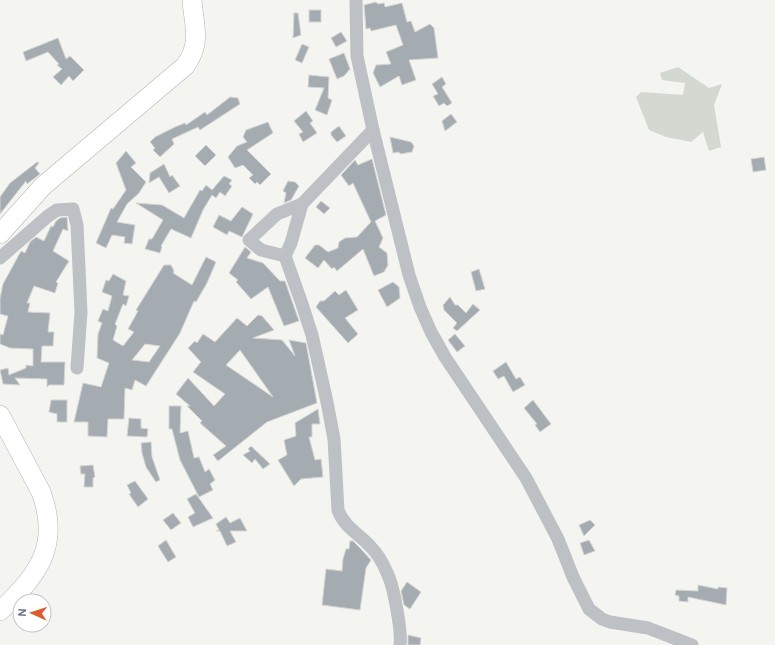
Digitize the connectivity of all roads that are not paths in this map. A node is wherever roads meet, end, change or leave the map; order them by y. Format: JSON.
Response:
{"nodes":[{"id":1,"x":192,"y":0,"type":"edge"},
{"id":2,"x":356,"y":0,"type":"edge"},
{"id":3,"x":373,"y":130,"type":"junction"},
{"id":4,"x":302,"y":204,"type":"junction"},
{"id":5,"x":0,"y":234,"type":"edge"},
{"id":6,"x":284,"y":256,"type":"junction"},
{"id":7,"x":0,"y":258,"type":"edge"},
{"id":8,"x":77,"y":368,"type":"dead end"},
{"id":9,"x":0,"y":415,"type":"edge"},
{"id":10,"x":0,"y":611,"type":"edge"},
{"id":11,"x":400,"y":645,"type":"edge"},
{"id":12,"x":692,"y":645,"type":"edge"}],
"edges":[{"from":1,"to":5,"type":"highway"},
{"from":2,"to":3,"type":"street"},
{"from":3,"to":4,"type":"street"},
{"from":3,"to":12,"type":"street"},
{"from":4,"to":6,"type":"street"},
{"from":4,"to":6,"type":"street"},
{"from":6,"to":11,"type":"street"},
{"from":7,"to":8,"type":"street"},
{"from":9,"to":10,"type":"highway"}]}
